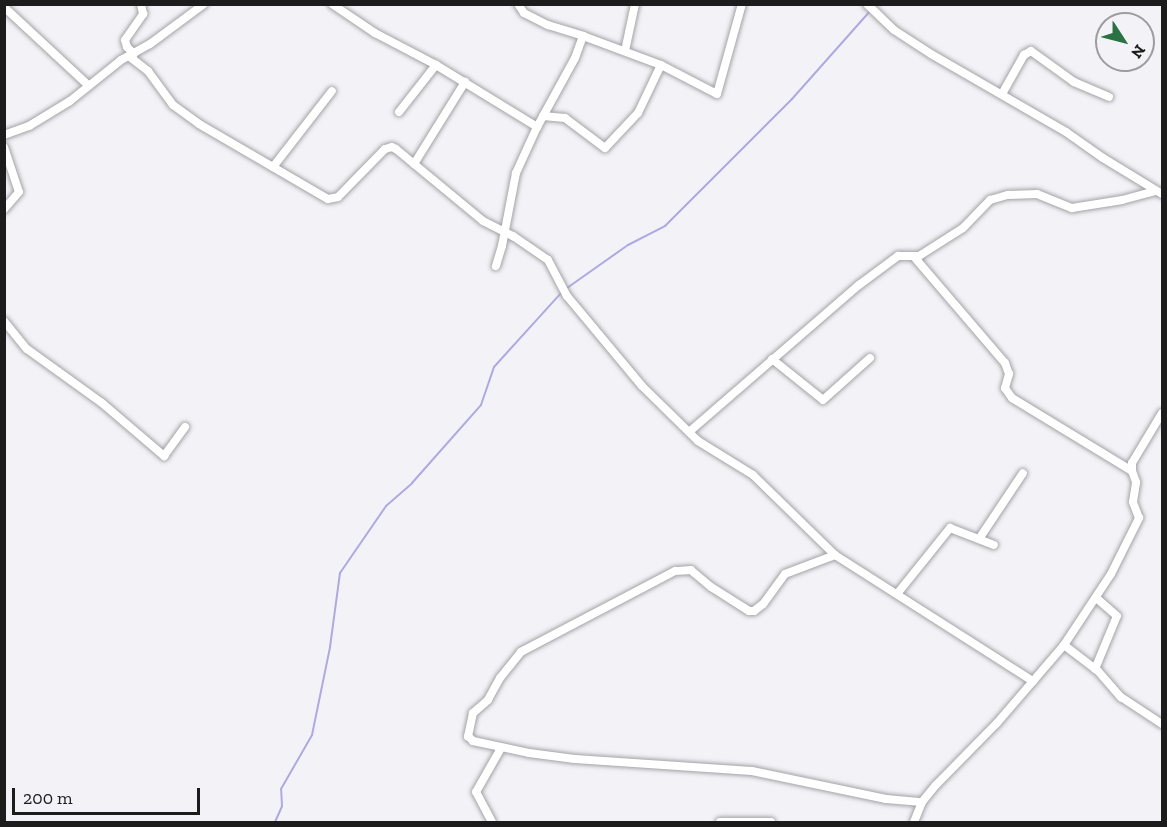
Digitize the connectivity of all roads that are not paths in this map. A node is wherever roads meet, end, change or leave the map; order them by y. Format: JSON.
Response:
{"nodes":[{"id":1,"x":141,"y":4,"type":"edge"},
{"id":2,"x":204,"y":4,"type":"edge"},
{"id":3,"x":332,"y":4,"type":"edge"},
{"id":4,"x":518,"y":4,"type":"edge"},
{"id":5,"x":635,"y":4,"type":"edge"},
{"id":6,"x":742,"y":4,"type":"edge"},
{"id":7,"x":867,"y":4,"type":"edge"},
{"id":8,"x":4,"y":7,"type":"edge"},
{"id":9,"x":583,"y":36,"type":"junction"},
{"id":10,"x":625,"y":51,"type":"junction"},
{"id":11,"x":132,"y":55,"type":"junction"},
{"id":12,"x":436,"y":64,"type":"junction"},
{"id":13,"x":661,"y":65,"type":"junction"},
{"id":14,"x":465,"y":82,"type":"junction"},
{"id":15,"x":88,"y":85,"type":"junction"},
{"id":16,"x":332,"y":91,"type":"dead end"},
{"id":17,"x":1002,"y":94,"type":"junction"},
{"id":18,"x":1109,"y":96,"type":"dead end"},
{"id":19,"x":399,"y":112,"type":"dead end"},
{"id":20,"x":543,"y":116,"type":"junction"},
{"id":21,"x":537,"y":127,"type":"junction"},
{"id":22,"x":4,"y":135,"type":"edge"},
{"id":23,"x":4,"y":147,"type":"edge"},
{"id":24,"x":414,"y":165,"type":"junction"},
{"id":25,"x":273,"y":166,"type":"junction"},
{"id":26,"x":1159,"y":192,"type":"edge"},
{"id":27,"x":4,"y":209,"type":"edge"},
{"id":28,"x":505,"y":232,"type":"junction"},
{"id":29,"x":915,"y":258,"type":"junction"},
{"id":30,"x":496,"y":266,"type":"dead end"},
{"id":31,"x":4,"y":321,"type":"edge"},
{"id":32,"x":870,"y":358,"type":"dead end"},
{"id":33,"x":772,"y":359,"type":"junction"},
{"id":34,"x":1162,"y":413,"type":"edge"},
{"id":35,"x":185,"y":427,"type":"dead end"},
{"id":36,"x":689,"y":432,"type":"junction"},
{"id":37,"x":1132,"y":471,"type":"junction"},
{"id":38,"x":1023,"y":473,"type":"dead end"},
{"id":39,"x":979,"y":539,"type":"junction"},
{"id":40,"x":994,"y":545,"type":"dead end"},
{"id":41,"x":835,"y":555,"type":"junction"},
{"id":42,"x":897,"y":594,"type":"junction"},
{"id":43,"x":1096,"y":598,"type":"junction"},
{"id":44,"x":1064,"y":645,"type":"junction"},
{"id":45,"x":1095,"y":669,"type":"junction"},
{"id":46,"x":1033,"y":681,"type":"junction"},
{"id":47,"x":1162,"y":724,"type":"edge"},
{"id":48,"x":501,"y":748,"type":"junction"},
{"id":49,"x":922,"y":802,"type":"junction"},
{"id":50,"x":492,"y":822,"type":"edge"},
{"id":51,"x":720,"y":822,"type":"edge"},
{"id":52,"x":771,"y":822,"type":"edge"},
{"id":53,"x":914,"y":822,"type":"edge"}],
"edges":[{"from":1,"to":11,"type":"street"},
{"from":2,"to":11,"type":"street"},
{"from":3,"to":12,"type":"street"},
{"from":4,"to":9,"type":"street"},
{"from":5,"to":10,"type":"street"},
{"from":6,"to":13,"type":"street"},
{"from":7,"to":17,"type":"street"},
{"from":8,"to":15,"type":"street"},
{"from":9,"to":10,"type":"street"},
{"from":9,"to":20,"type":"street"},
{"from":10,"to":13,"type":"street"},
{"from":11,"to":15,"type":"street"},
{"from":11,"to":25,"type":"street"},
{"from":12,"to":14,"type":"street"},
{"from":12,"to":19,"type":"street"},
{"from":13,"to":20,"type":"street"},
{"from":14,"to":21,"type":"street"},
{"from":14,"to":24,"type":"street"},
{"from":15,"to":22,"type":"street"},
{"from":16,"to":25,"type":"street"},
{"from":17,"to":18,"type":"street"},
{"from":17,"to":26,"type":"street"},
{"from":20,"to":21,"type":"street"},
{"from":21,"to":28,"type":"street"},
{"from":23,"to":27,"type":"street"},
{"from":24,"to":25,"type":"street"},
{"from":24,"to":28,"type":"street"},
{"from":26,"to":29,"type":"street"},
{"from":28,"to":30,"type":"street"},
{"from":28,"to":36,"type":"street"},
{"from":29,"to":33,"type":"street"},
{"from":29,"to":37,"type":"street"},
{"from":31,"to":35,"type":"street"},
{"from":32,"to":33,"type":"street"},
{"from":33,"to":36,"type":"street"},
{"from":34,"to":37,"type":"street"},
{"from":36,"to":41,"type":"street"},
{"from":37,"to":43,"type":"street"},
{"from":38,"to":39,"type":"street"},
{"from":39,"to":40,"type":"street"},
{"from":39,"to":42,"type":"street"},
{"from":41,"to":42,"type":"street"},
{"from":41,"to":48,"type":"street"},
{"from":42,"to":46,"type":"street"},
{"from":43,"to":44,"type":"street"},
{"from":43,"to":45,"type":"street"},
{"from":44,"to":45,"type":"street"},
{"from":44,"to":46,"type":"street"},
{"from":45,"to":47,"type":"street"},
{"from":46,"to":49,"type":"street"},
{"from":48,"to":49,"type":"street"},
{"from":48,"to":50,"type":"street"},
{"from":49,"to":53,"type":"street"},
{"from":51,"to":52,"type":"street"}]}
